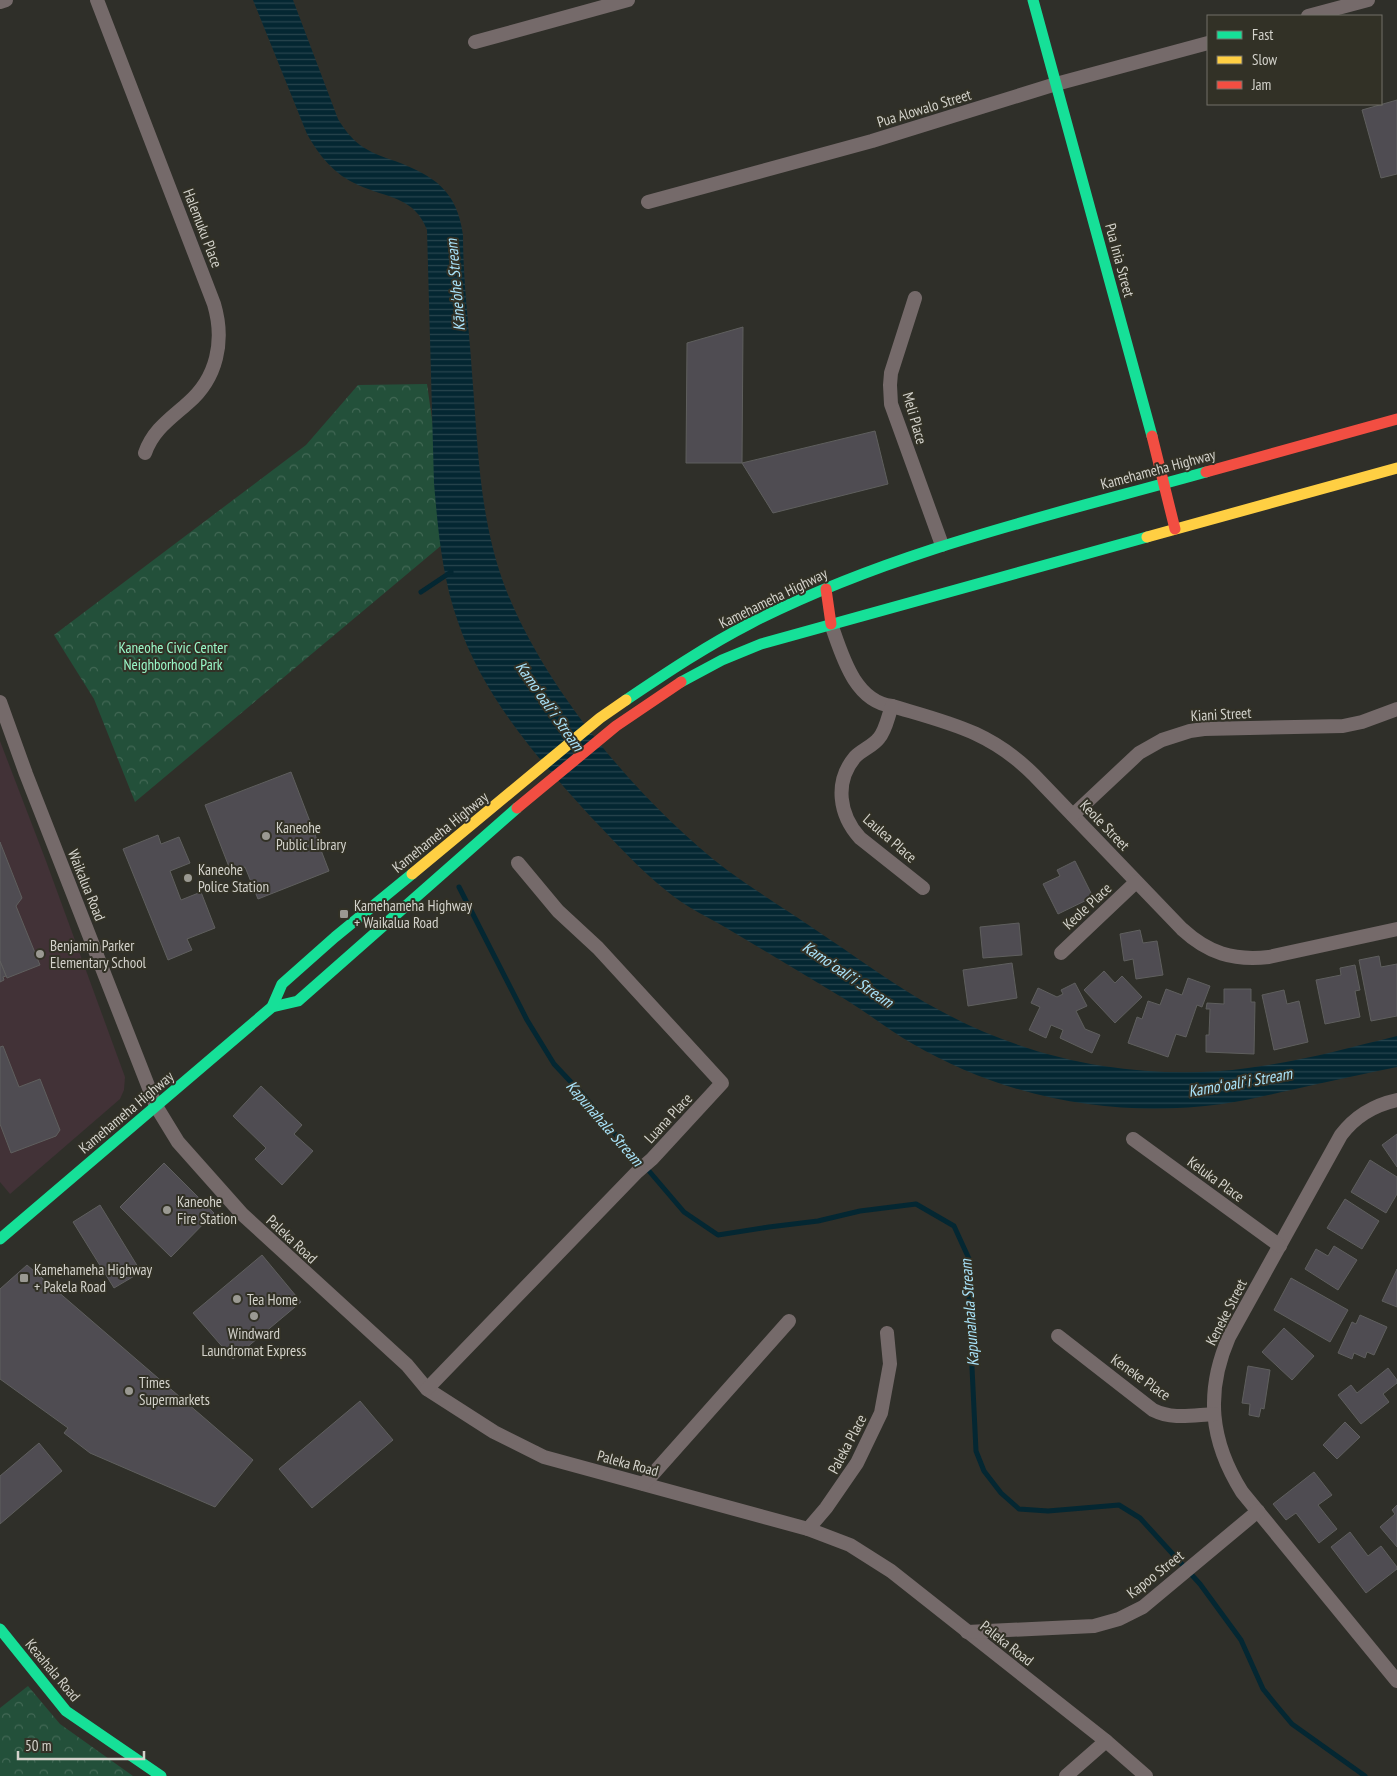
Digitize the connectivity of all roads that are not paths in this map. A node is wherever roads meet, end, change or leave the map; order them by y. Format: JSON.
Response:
{"nodes":[{"id":1,"x":6,"y":0,"type":"edge"},
{"id":2,"x":97,"y":0,"type":"edge"},
{"id":3,"x":628,"y":0,"type":"edge"},
{"id":4,"x":1033,"y":0,"type":"edge"},
{"id":5,"x":1368,"y":0,"type":"edge"},
{"id":6,"x":0,"y":2,"type":"edge"},
{"id":7,"x":1312,"y":15,"type":"edge"},
{"id":8,"x":475,"y":42,"type":"dead end"},
{"id":9,"x":1207,"y":43,"type":"edge"},
{"id":10,"x":1056,"y":84,"type":"junction"},
{"id":11,"x":648,"y":202,"type":"dead end"},
{"id":12,"x":915,"y":298,"type":"dead end"},
{"id":13,"x":1397,"y":419,"type":"edge"},
{"id":14,"x":146,"y":453,"type":"dead end"},
{"id":15,"x":1397,"y":468,"type":"edge"},
{"id":16,"x":1165,"y":483,"type":"junction"},
{"id":17,"x":1175,"y":529,"type":"junction"},
{"id":18,"x":942,"y":545,"type":"junction"},
{"id":19,"x":826,"y":589,"type":"junction"},
{"id":20,"x":830,"y":624,"type":"junction"},
{"id":21,"x":0,"y":702,"type":"edge"},
{"id":22,"x":892,"y":706,"type":"junction"},
{"id":23,"x":1397,"y":709,"type":"edge"},
{"id":24,"x":1072,"y":815,"type":"junction"},
{"id":25,"x":518,"y":863,"type":"dead end"},
{"id":26,"x":1136,"y":882,"type":"junction"},
{"id":27,"x":923,"y":888,"type":"dead end"},
{"id":28,"x":1397,"y":929,"type":"edge"},
{"id":29,"x":1061,"y":953,"type":"dead end"},
{"id":30,"x":272,"y":1007,"type":"junction"},
{"id":31,"x":1397,"y":1100,"type":"edge"},
{"id":32,"x":156,"y":1106,"type":"junction"},
{"id":33,"x":1133,"y":1138,"type":"dead end"},
{"id":34,"x":0,"y":1239,"type":"edge"},
{"id":35,"x":1280,"y":1246,"type":"junction"},
{"id":36,"x":789,"y":1321,"type":"dead end"},
{"id":37,"x":887,"y":1334,"type":"dead end"},
{"id":38,"x":1058,"y":1336,"type":"dead end"},
{"id":39,"x":427,"y":1389,"type":"junction"},
{"id":40,"x":1214,"y":1414,"type":"junction"},
{"id":41,"x":644,"y":1484,"type":"junction"},
{"id":42,"x":1258,"y":1511,"type":"junction"},
{"id":43,"x":808,"y":1529,"type":"junction"},
{"id":44,"x":0,"y":1629,"type":"edge"},
{"id":45,"x":967,"y":1632,"type":"junction"},
{"id":46,"x":1397,"y":1681,"type":"edge"},
{"id":47,"x":1106,"y":1742,"type":"junction"},
{"id":48,"x":161,"y":1776,"type":"edge"},
{"id":49,"x":1066,"y":1776,"type":"edge"},
{"id":50,"x":1146,"y":1776,"type":"edge"}],
"edges":[{"from":1,"to":6,"type":"street"},
{"from":2,"to":14,"type":"street","name":"Halemuku Place"},
{"from":3,"to":8,"type":"street"},
{"from":4,"to":10,"type":"main road","name":"Pua Inia Street"},
{"from":5,"to":7,"type":"street"},
{"from":9,"to":10,"type":"street","name":"Pua Alowalo Street"},
{"from":10,"to":11,"type":"street","name":"Pua Alowalo Street"},
{"from":10,"to":16,"type":"main road","name":"Pua Inia Street"},
{"from":12,"to":18,"type":"street","name":"Meli Place"},
{"from":13,"to":16,"type":"main road","name":"Kamehameha Highway"},
{"from":15,"to":17,"type":"main road","name":"Kamehameha Highway"},
{"from":16,"to":17,"type":"main road","name":"Pua Inia Street"},
{"from":16,"to":18,"type":"main road","name":"Kamehameha Highway"},
{"from":17,"to":20,"type":"main road","name":"Kamehameha Highway"},
{"from":18,"to":19,"type":"main road","name":"Kamehameha Highway"},
{"from":19,"to":20,"type":"main road"},
{"from":19,"to":30,"type":"main road","name":"Kamehameha Highway"},
{"from":20,"to":22,"type":"street","name":"Keole Street"},
{"from":20,"to":30,"type":"main road","name":"Kamehameha Highway"},
{"from":21,"to":32,"type":"street","name":"Waikalua Road"},
{"from":22,"to":24,"type":"street","name":"Keole Street"},
{"from":22,"to":27,"type":"street","name":"Laulea Place"},
{"from":23,"to":24,"type":"street","name":"Kiani Street"},
{"from":24,"to":26,"type":"street","name":"Keole Street"},
{"from":25,"to":39,"type":"street","name":"Luana Place"},
{"from":26,"to":28,"type":"street","name":"Keole Street"},
{"from":26,"to":29,"type":"street","name":"Keole Place"},
{"from":30,"to":32,"type":"main road","name":"Kamehameha Highway"},
{"from":31,"to":35,"type":"street","name":"Keneke Street"},
{"from":32,"to":34,"type":"main road","name":"Kamehameha Highway"},
{"from":32,"to":39,"type":"street","name":"Paleka Road"},
{"from":33,"to":35,"type":"street","name":"Keluka Place"},
{"from":35,"to":40,"type":"street","name":"Keneke Street"},
{"from":36,"to":41,"type":"street"},
{"from":37,"to":43,"type":"street","name":"Paleka Place"},
{"from":38,"to":40,"type":"street","name":"Keneke Place"},
{"from":39,"to":41,"type":"street","name":"Paleka Road"},
{"from":40,"to":42,"type":"street","name":"Keneke Street"},
{"from":41,"to":43,"type":"street","name":"Paleka Road"},
{"from":42,"to":45,"type":"street","name":"Kapoo Street"},
{"from":42,"to":46,"type":"street","name":"Keneke Street"},
{"from":43,"to":45,"type":"street","name":"Paleka Road"},
{"from":44,"to":48,"type":"main road","name":"Keaahala Road"},
{"from":45,"to":47,"type":"street","name":"Paleka Road"},
{"from":47,"to":49,"type":"street"},
{"from":47,"to":50,"type":"street","name":"Paleka Road"}]}
